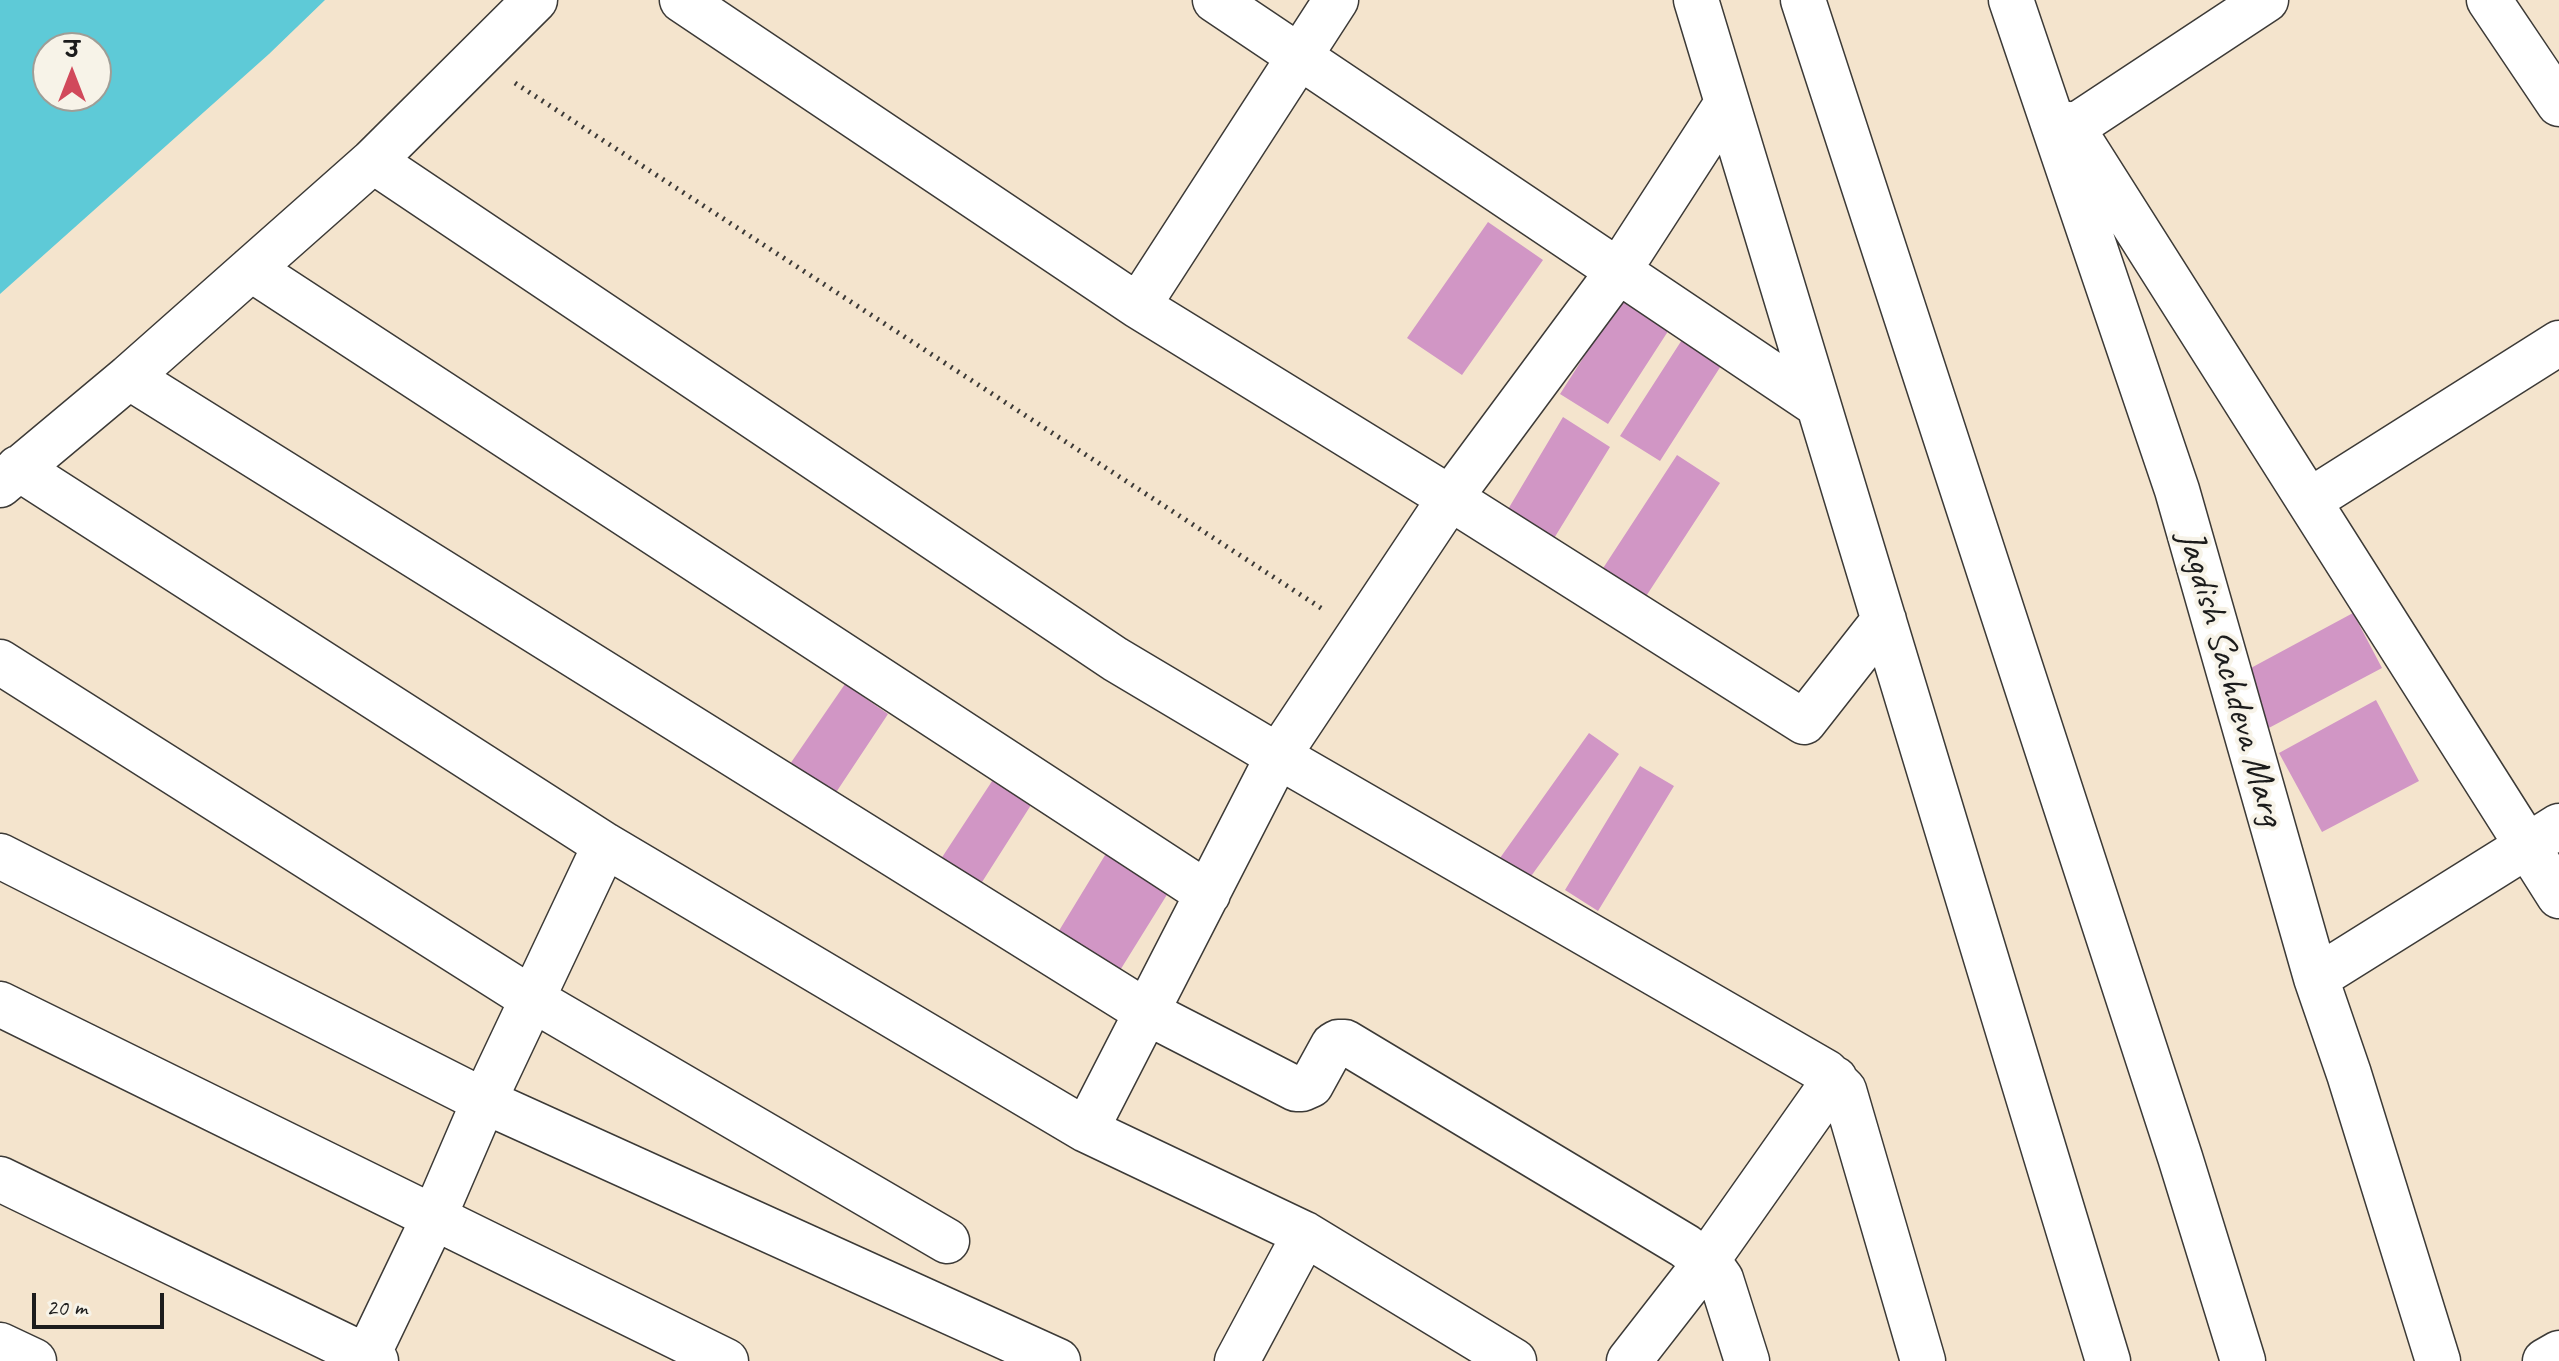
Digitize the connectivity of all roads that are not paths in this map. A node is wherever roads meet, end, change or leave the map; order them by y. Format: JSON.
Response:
{"nodes":[{"id":1,"x":535,"y":0,"type":"edge"},
{"id":2,"x":682,"y":0,"type":"edge"},
{"id":3,"x":1215,"y":0,"type":"edge"},
{"id":4,"x":1336,"y":0,"type":"edge"},
{"id":5,"x":1696,"y":0,"type":"edge"},
{"id":6,"x":1803,"y":0,"type":"edge"},
{"id":7,"x":2011,"y":0,"type":"edge"},
{"id":8,"x":2266,"y":0,"type":"edge"},
{"id":9,"x":2489,"y":0,"type":"edge"},
{"id":10,"x":1297,"y":57,"type":"junction"},
{"id":11,"x":2030,"y":62,"type":"junction"},
{"id":12,"x":1727,"y":103,"type":"junction"},
{"id":13,"x":2559,"y":104,"type":"edge"},
{"id":14,"x":2072,"y":128,"type":"junction"},
{"id":15,"x":373,"y":161,"type":"junction"},
{"id":16,"x":251,"y":269,"type":"junction"},
{"id":17,"x":1619,"y":270,"type":"junction"},
{"id":18,"x":1138,"y":306,"type":"junction"},
{"id":19,"x":2559,"y":343,"type":"edge"},
{"id":20,"x":129,"y":377,"type":"junction"},
{"id":21,"x":1818,"y":405,"type":"junction"},
{"id":22,"x":9,"y":477,"type":"edge"},
{"id":23,"x":1450,"y":498,"type":"junction"},
{"id":24,"x":2309,"y":501,"type":"junction"},
{"id":25,"x":1884,"y":620,"type":"junction"},
{"id":26,"x":0,"y":662,"type":"edge"},
{"id":27,"x":1278,"y":756,"type":"junction"},
{"id":28,"x":2543,"y":836,"type":"edge"},
{"id":29,"x":605,"y":845,"type":"junction"},
{"id":30,"x":0,"y":856,"type":"edge"},
{"id":31,"x":1208,"y":894,"type":"junction"},
{"id":32,"x":2559,"y":896,"type":"edge"},
{"id":33,"x":2316,"y":978,"type":"junction"},
{"id":34,"x":532,"y":999,"type":"junction"},
{"id":35,"x":0,"y":1004,"type":"edge"},
{"id":36,"x":1148,"y":1013,"type":"junction"},
{"id":37,"x":1835,"y":1079,"type":"junction"},
{"id":38,"x":484,"y":1101,"type":"junction"},
{"id":39,"x":1086,"y":1130,"type":"junction"},
{"id":40,"x":0,"y":1179,"type":"edge"},
{"id":41,"x":434,"y":1217,"type":"junction"},
{"id":42,"x":1305,"y":1234,"type":"junction"},
{"id":43,"x":947,"y":1241,"type":"dead end"},
{"id":44,"x":1706,"y":1262,"type":"junction"},
{"id":45,"x":0,"y":1345,"type":"edge"},
{"id":46,"x":2559,"y":1353,"type":"edge"},
{"id":47,"x":369,"y":1360,"type":"edge"},
{"id":48,"x":34,"y":1361,"type":"edge"},
{"id":49,"x":726,"y":1361,"type":"edge"},
{"id":50,"x":1058,"y":1361,"type":"edge"},
{"id":51,"x":1237,"y":1361,"type":"edge"},
{"id":52,"x":1514,"y":1361,"type":"edge"},
{"id":53,"x":1629,"y":1361,"type":"edge"},
{"id":54,"x":1747,"y":1361,"type":"edge"},
{"id":55,"x":1923,"y":1361,"type":"edge"},
{"id":56,"x":2108,"y":1361,"type":"edge"},
{"id":57,"x":2243,"y":1361,"type":"edge"},
{"id":58,"x":2438,"y":1361,"type":"edge"},
{"id":59,"x":2545,"y":1361,"type":"edge"}],
"edges":[{"from":1,"to":15,"type":"street"},
{"from":2,"to":18,"type":"street"},
{"from":3,"to":10,"type":"street"},
{"from":4,"to":10,"type":"street"},
{"from":5,"to":12,"type":"street"},
{"from":6,"to":57,"type":"street"},
{"from":7,"to":11,"type":"street","name":"Jagdish Sachdeva Marg"},
{"from":8,"to":14,"type":"street"},
{"from":9,"to":13,"type":"street"},
{"from":10,"to":17,"type":"street"},
{"from":10,"to":18,"type":"street"},
{"from":11,"to":14,"type":"street"},
{"from":11,"to":33,"type":"street","name":"Jagdish Sachdeva Marg"},
{"from":12,"to":17,"type":"street"},
{"from":12,"to":21,"type":"street"},
{"from":14,"to":24,"type":"street"},
{"from":15,"to":16,"type":"street"},
{"from":15,"to":27,"type":"street"},
{"from":16,"to":20,"type":"street"},
{"from":16,"to":31,"type":"street"},
{"from":17,"to":21,"type":"street"},
{"from":17,"to":23,"type":"street"},
{"from":18,"to":23,"type":"street"},
{"from":19,"to":24,"type":"street"},
{"from":20,"to":22,"type":"street"},
{"from":20,"to":36,"type":"street"},
{"from":21,"to":25,"type":"street"},
{"from":22,"to":29,"type":"street"},
{"from":23,"to":25,"type":"street"},
{"from":23,"to":27,"type":"street"},
{"from":24,"to":28,"type":"street"},
{"from":25,"to":56,"type":"street"},
{"from":26,"to":34,"type":"street"},
{"from":27,"to":31,"type":"street"},
{"from":27,"to":37,"type":"street"},
{"from":28,"to":32,"type":"street"},
{"from":28,"to":33,"type":"street"},
{"from":29,"to":34,"type":"street"},
{"from":29,"to":39,"type":"street"},
{"from":30,"to":38,"type":"street"},
{"from":31,"to":36,"type":"street"},
{"from":33,"to":58,"type":"street","name":"Jagdish Sachdeva Marg"},
{"from":34,"to":38,"type":"street"},
{"from":34,"to":43,"type":"street"},
{"from":35,"to":41,"type":"street"},
{"from":36,"to":39,"type":"street"},
{"from":36,"to":44,"type":"street"},
{"from":37,"to":44,"type":"street"},
{"from":37,"to":55,"type":"street"},
{"from":38,"to":41,"type":"street"},
{"from":38,"to":50,"type":"street"},
{"from":39,"to":42,"type":"street"},
{"from":40,"to":47,"type":"street"},
{"from":41,"to":47,"type":"street"},
{"from":41,"to":49,"type":"street"},
{"from":42,"to":51,"type":"street"},
{"from":42,"to":52,"type":"street"},
{"from":44,"to":53,"type":"street"},
{"from":44,"to":54,"type":"street"},
{"from":45,"to":48,"type":"street"},
{"from":46,"to":59,"type":"street"}]}
